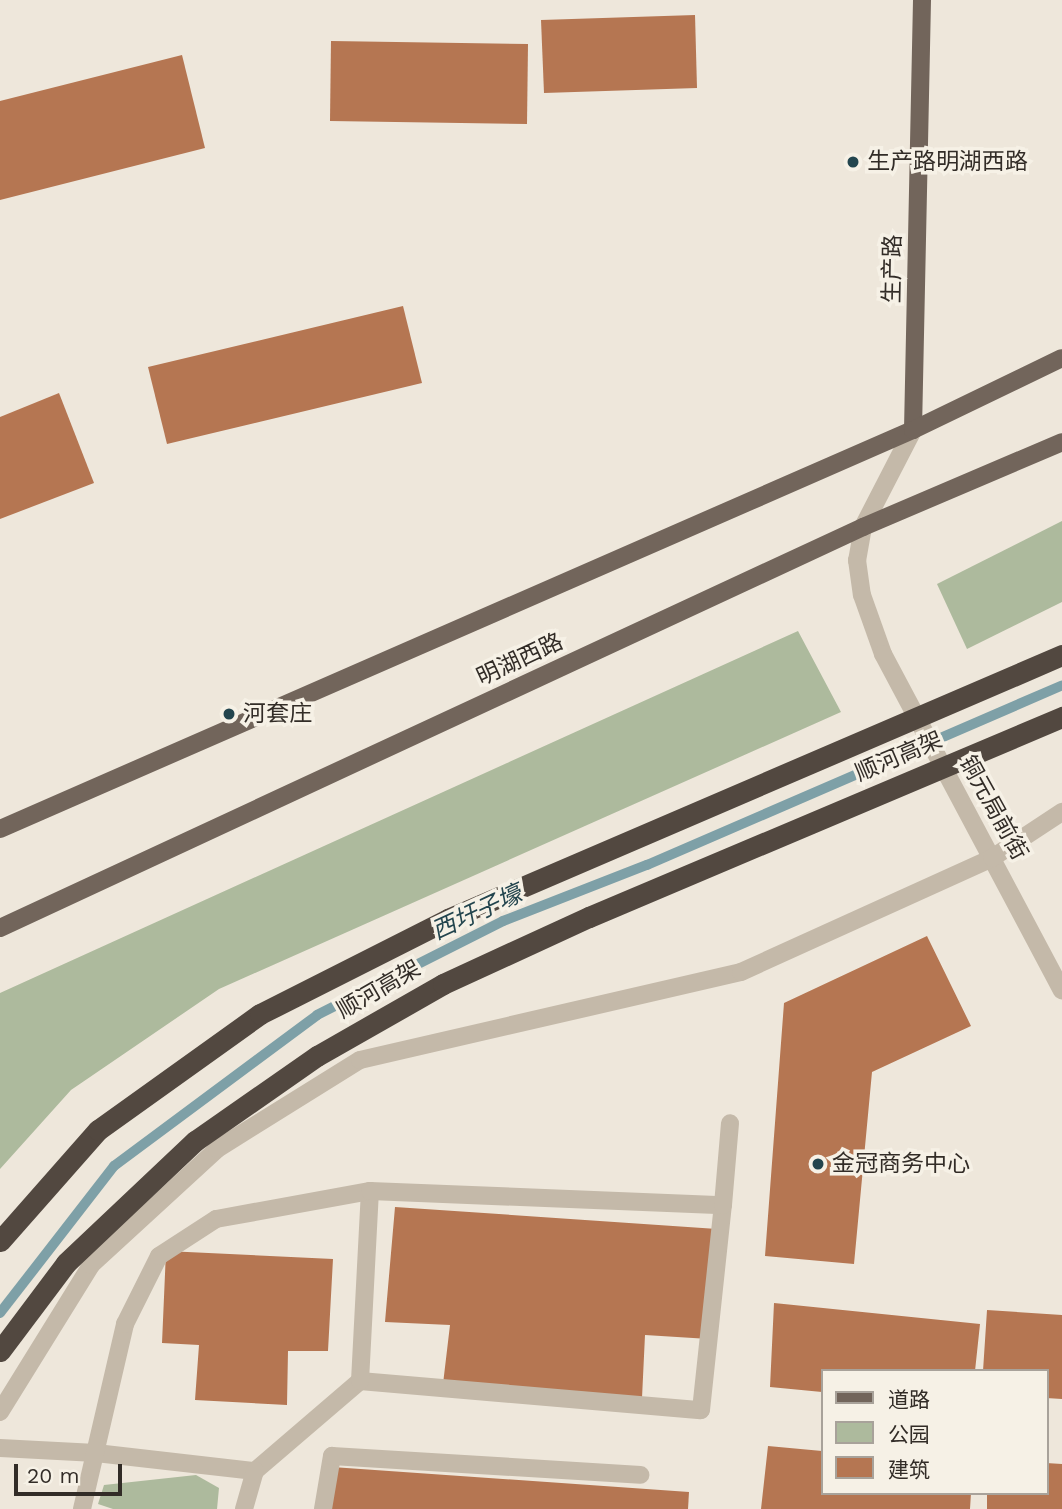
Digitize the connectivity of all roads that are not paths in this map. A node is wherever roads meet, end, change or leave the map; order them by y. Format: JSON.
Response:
{"nodes":[{"id":1,"x":922,"y":0,"type":"edge"},
{"id":2,"x":1062,"y":358,"type":"edge"},
{"id":3,"x":913,"y":430,"type":"junction"},
{"id":4,"x":1062,"y":442,"type":"edge"},
{"id":5,"x":863,"y":527,"type":"junction"},
{"id":6,"x":1062,"y":655,"type":"edge"},
{"id":7,"x":1062,"y":717,"type":"edge"},
{"id":8,"x":1062,"y":812,"type":"edge"},
{"id":9,"x":0,"y":829,"type":"edge"},
{"id":10,"x":992,"y":858,"type":"junction"},
{"id":11,"x":0,"y":928,"type":"edge"},
{"id":12,"x":1062,"y":990,"type":"edge"},
{"id":13,"x":730,"y":1123,"type":"dead end"},
{"id":14,"x":370,"y":1191,"type":"junction"},
{"id":15,"x":723,"y":1205,"type":"junction"},
{"id":16,"x":0,"y":1241,"type":"edge"},
{"id":17,"x":378,"y":1297,"type":"dead end"},
{"id":18,"x":363,"y":1324,"type":"junction"},
{"id":19,"x":0,"y":1351,"type":"edge"},
{"id":20,"x":360,"y":1381,"type":"junction"},
{"id":21,"x":0,"y":1412,"type":"edge"},
{"id":22,"x":0,"y":1448,"type":"edge"},
{"id":23,"x":96,"y":1453,"type":"junction"},
{"id":24,"x":255,"y":1471,"type":"junction"},
{"id":25,"x":640,"y":1475,"type":"dead end"},
{"id":26,"x":82,"y":1509,"type":"edge"},
{"id":27,"x":244,"y":1509,"type":"edge"},
{"id":28,"x":323,"y":1509,"type":"edge"}],
"edges":[{"from":1,"to":3,"type":"main road","name":"生产路"},
{"from":2,"to":3,"type":"main road"},
{"from":3,"to":5,"type":"street","name":"生产路"},
{"from":3,"to":9,"type":"main road"},
{"from":4,"to":5,"type":"main road","name":"明湖西路"},
{"from":5,"to":10,"type":"street","name":"铜元局前街","bridge":true},
{"from":5,"to":11,"type":"main road","name":"明湖西路"},
{"from":6,"to":16,"type":"highway","name":"顺河高架","bridge":true},
{"from":7,"to":19,"type":"highway","name":"顺河高架","bridge":true},
{"from":8,"to":10,"type":"street"},
{"from":10,"to":12,"type":"street","name":"铜元局前街"},
{"from":10,"to":21,"type":"street"},
{"from":13,"to":15,"type":"street"},
{"from":14,"to":15,"type":"street"},
{"from":14,"to":18,"type":"street"},
{"from":14,"to":23,"type":"street"},
{"from":15,"to":20,"type":"street"},
{"from":17,"to":18,"type":"street"},
{"from":18,"to":20,"type":"street"},
{"from":20,"to":24,"type":"street"},
{"from":22,"to":23,"type":"street"},
{"from":23,"to":24,"type":"street"},
{"from":23,"to":26,"type":"street"},
{"from":24,"to":27,"type":"street"},
{"from":25,"to":28,"type":"street"}]}
